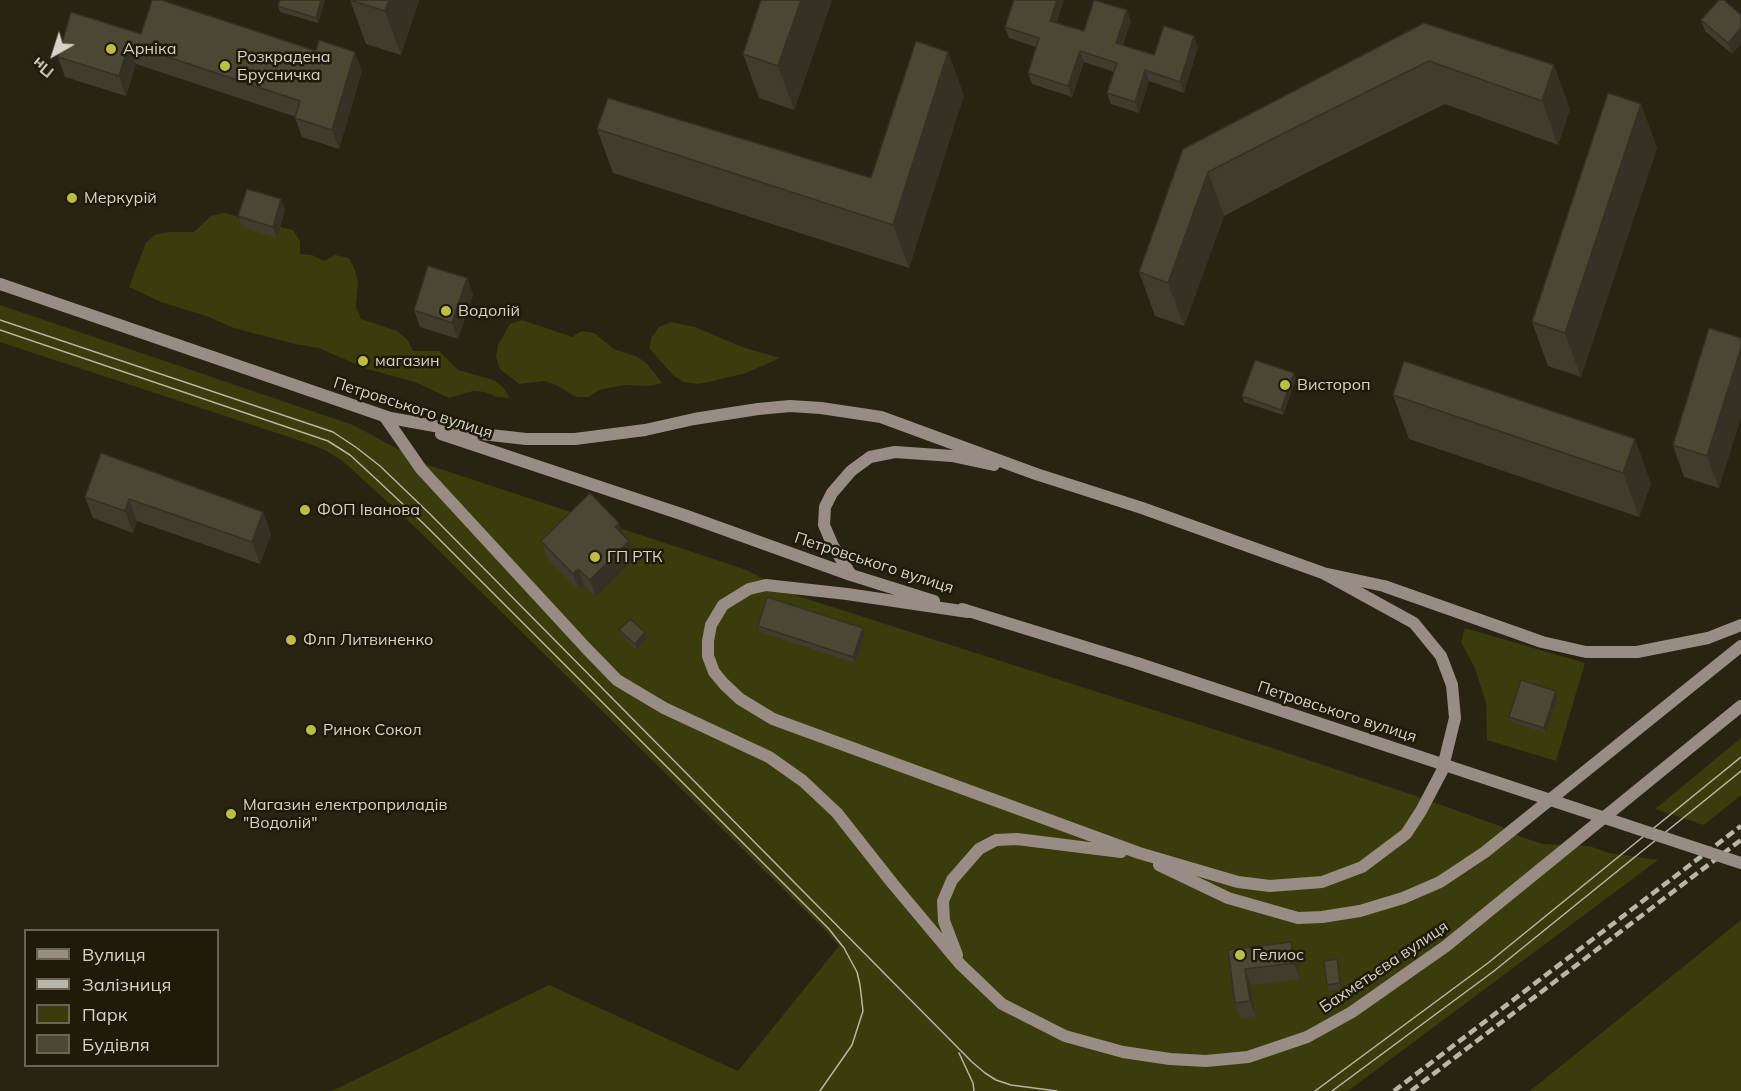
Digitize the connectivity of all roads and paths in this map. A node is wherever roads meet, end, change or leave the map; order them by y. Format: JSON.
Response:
{"nodes":[{"id":1,"x":0,"y":284,"type":"edge"},
{"id":2,"x":386,"y":417,"type":"junction"},
{"id":3,"x":1036,"y":474,"type":"junction"},
{"id":4,"x":1323,"y":573,"type":"junction"},
{"id":5,"x":851,"y":575,"type":"junction"},
{"id":6,"x":968,"y":612,"type":"junction"},
{"id":7,"x":1741,"y":625,"type":"edge"},
{"id":8,"x":1741,"y":646,"type":"edge"},
{"id":9,"x":1741,"y":706,"type":"edge"},
{"id":10,"x":1139,"y":854,"type":"junction"},
{"id":11,"x":1741,"y":862,"type":"edge"},
{"id":12,"x":960,"y":964,"type":"junction"}],
"edges":[{"from":1,"to":2,"type":"main road","name":"Петровського вулиця"},
{"from":2,"to":3,"type":"main road"},
{"from":2,"to":5,"type":"main road","name":"Петровського вулиця"},
{"from":2,"to":12,"type":"main road","name":"Бахметьєва вулиця"},
{"from":3,"to":4,"type":"main road"},
{"from":3,"to":5,"type":"main road"},
{"from":4,"to":7,"type":"main road"},
{"from":4,"to":10,"type":"main road"},
{"from":5,"to":6,"type":"main road","name":"Петровського вулиця"},
{"from":6,"to":10,"type":"main road"},
{"from":6,"to":11,"type":"main road","name":"Петровського вулиця","bridge":true},
{"from":8,"to":10,"type":"main road"},
{"from":9,"to":12,"type":"main road","name":"Бахметьєва вулиця"},
{"from":10,"to":12,"type":"main road"}]}
